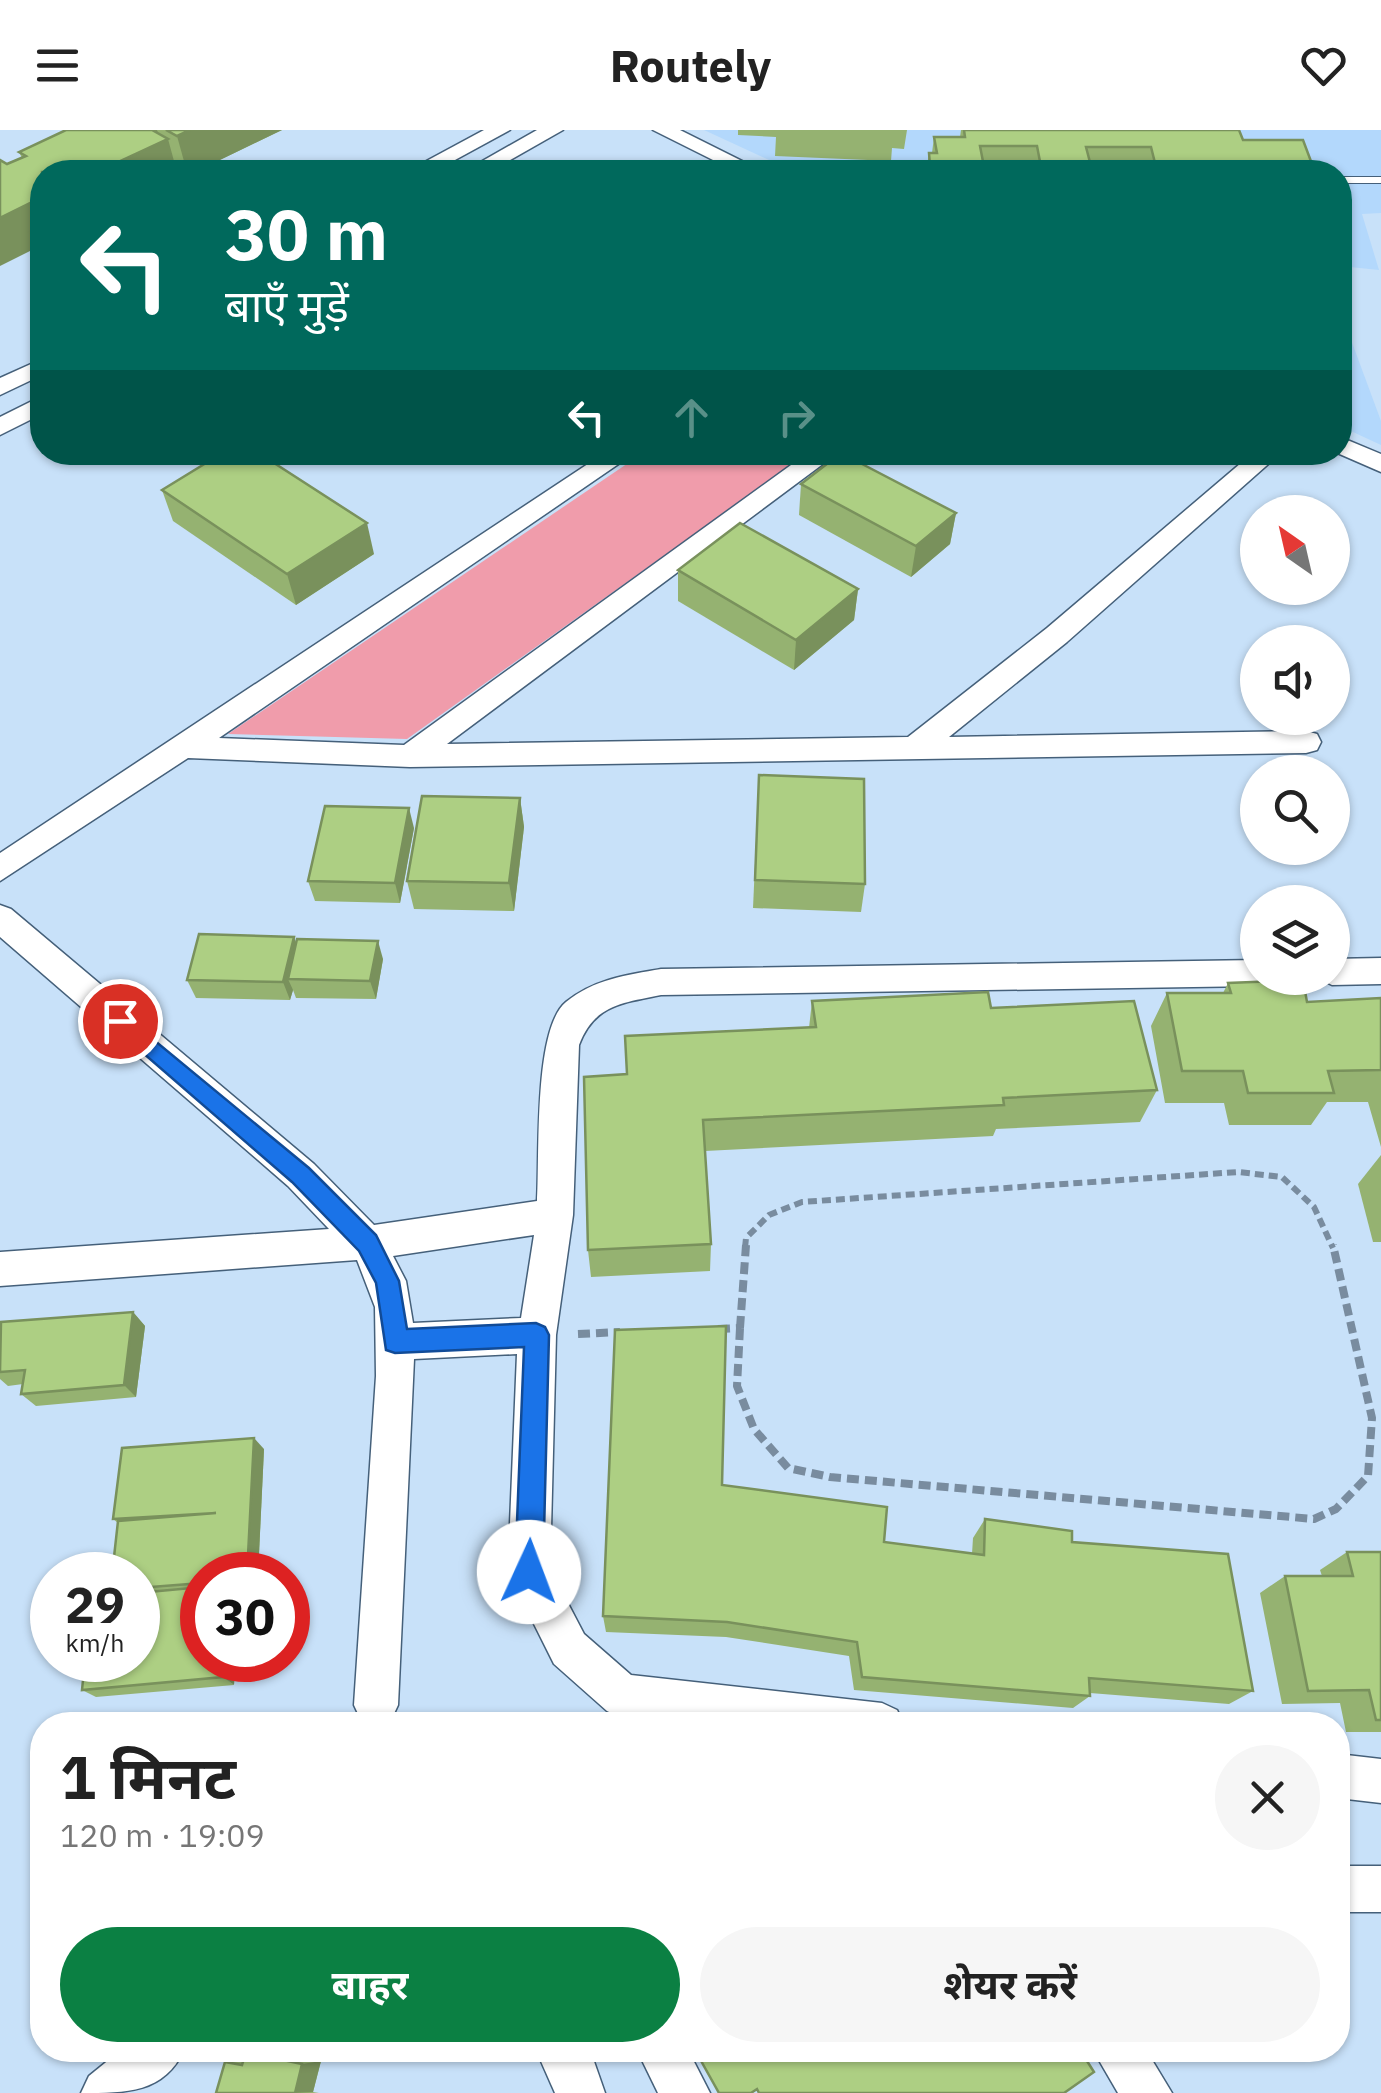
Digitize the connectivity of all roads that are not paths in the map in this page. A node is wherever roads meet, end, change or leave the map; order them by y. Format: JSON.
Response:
{"nodes":[{"id":1,"x":500,"y":130,"type":"edge"},
{"id":2,"x":553,"y":130,"type":"edge"},
{"id":3,"x":663,"y":130,"type":"edge"},
{"id":4,"x":441,"y":160,"type":"edge"},
{"id":5,"x":497,"y":160,"type":"edge"},
{"id":6,"x":727,"y":160,"type":"edge"},
{"id":7,"x":1352,"y":180,"type":"edge"},
{"id":8,"x":1381,"y":180,"type":"edge"},
{"id":9,"x":30,"y":372,"type":"edge"},
{"id":10,"x":0,"y":388,"type":"edge"},
{"id":11,"x":30,"y":411,"type":"edge"},
{"id":12,"x":0,"y":427,"type":"edge"},
{"id":13,"x":1352,"y":451,"type":"edge"},
{"id":14,"x":1381,"y":464,"type":"edge"},
{"id":15,"x":605,"y":465,"type":"edge"},
{"id":16,"x":809,"y":465,"type":"edge"},
{"id":17,"x":1255,"y":465,"type":"edge"},
{"id":18,"x":1306,"y":742,"type":"dead end"},
{"id":19,"x":183,"y":748,"type":"junction"},
{"id":20,"x":915,"y":748,"type":"junction"},
{"id":21,"x":410,"y":756,"type":"junction"},
{"id":22,"x":0,"y":870,"type":"edge"},
{"id":23,"x":0,"y":918,"type":"edge"},
{"id":24,"x":1381,"y":971,"type":"edge"},
{"id":25,"x":1350,"y":972,"type":"edge"},
{"id":26,"x":1240,"y":973,"type":"edge"},
{"id":27,"x":555,"y":1215,"type":"junction"},
{"id":28,"x":367,"y":1243,"type":"junction"},
{"id":29,"x":0,"y":1269,"type":"edge"},
{"id":30,"x":536,"y":1335,"type":"junction"},
{"id":31,"x":395,"y":1342,"type":"junction"},
{"id":32,"x":376,"y":1705,"type":"dead end"},
{"id":33,"x":765,"y":1712,"type":"edge"},
{"id":34,"x":1350,"y":1777,"type":"edge"},
{"id":35,"x":1381,"y":1781,"type":"edge"},
{"id":36,"x":1381,"y":1888,"type":"edge"},
{"id":37,"x":1350,"y":1889,"type":"edge"},
{"id":38,"x":145,"y":2062,"type":"edge"},
{"id":39,"x":571,"y":2062,"type":"edge"},
{"id":40,"x":668,"y":2062,"type":"edge"},
{"id":41,"x":1126,"y":2062,"type":"edge"},
{"id":42,"x":106,"y":2093,"type":"edge"},
{"id":43,"x":580,"y":2093,"type":"edge"},
{"id":44,"x":685,"y":2093,"type":"edge"},
{"id":45,"x":1147,"y":2093,"type":"edge"}],
"edges":[{"from":1,"to":4,"type":"street"},
{"from":2,"to":5,"type":"street"},
{"from":3,"to":6,"type":"street"},
{"from":7,"to":8,"type":"lane"},
{"from":9,"to":10,"type":"street"},
{"from":11,"to":12,"type":"street"},
{"from":13,"to":14,"type":"street"},
{"from":15,"to":19,"type":"street"},
{"from":16,"to":21,"type":"street"},
{"from":17,"to":20,"type":"street"},
{"from":18,"to":20,"type":"street"},
{"from":19,"to":21,"type":"street"},
{"from":19,"to":22,"type":"street"},
{"from":20,"to":21,"type":"street"},
{"from":23,"to":28,"type":"street"},
{"from":24,"to":25,"type":"street"},
{"from":26,"to":27,"type":"street"},
{"from":27,"to":28,"type":"street"},
{"from":27,"to":30,"type":"street"},
{"from":28,"to":29,"type":"street"},
{"from":28,"to":31,"type":"street"},
{"from":30,"to":31,"type":"street"},
{"from":30,"to":33,"type":"street"},
{"from":31,"to":32,"type":"street"},
{"from":34,"to":35,"type":"street"},
{"from":36,"to":37,"type":"street"},
{"from":38,"to":42,"type":"street"},
{"from":39,"to":43,"type":"street"},
{"from":40,"to":44,"type":"street"},
{"from":41,"to":45,"type":"street"}]}
